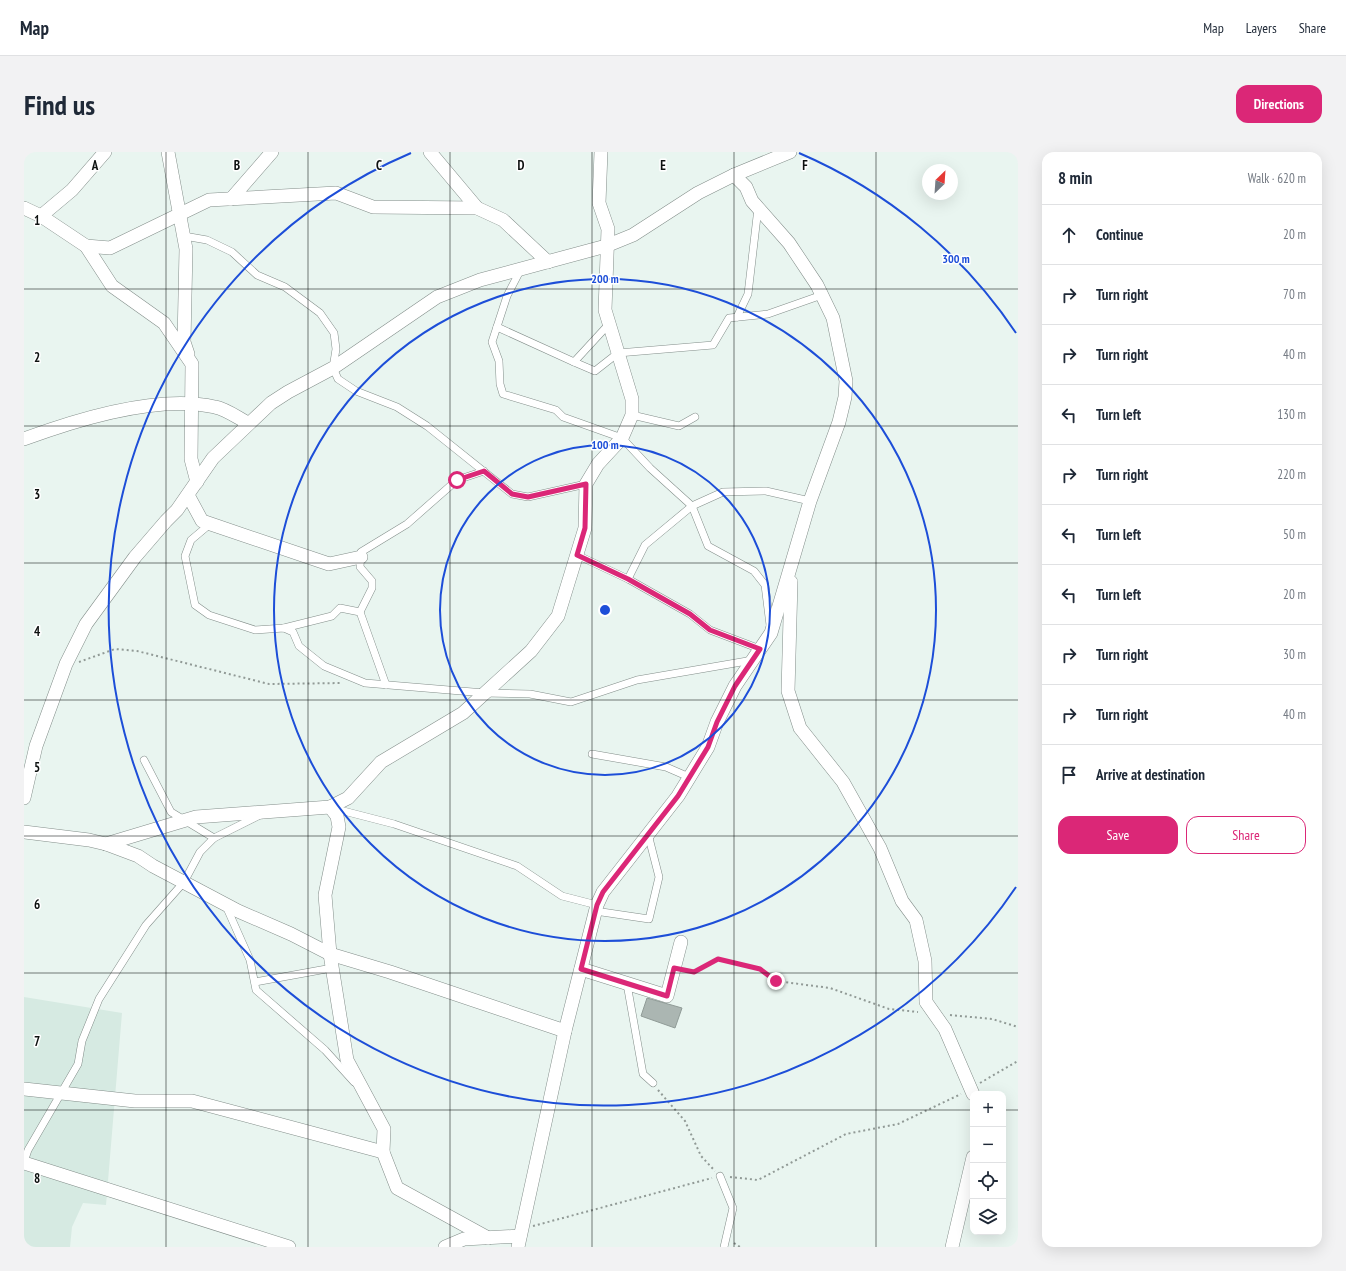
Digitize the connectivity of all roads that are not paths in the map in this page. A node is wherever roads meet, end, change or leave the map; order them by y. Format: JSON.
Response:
{"nodes":[{"id":1,"x":105,"y":152,"type":"edge"},
{"id":2,"x":168,"y":152,"type":"edge"},
{"id":3,"x":272,"y":152,"type":"edge"},
{"id":4,"x":431,"y":152,"type":"edge"},
{"id":5,"x":601,"y":152,"type":"edge"},
{"id":6,"x":790,"y":152,"type":"edge"},
{"id":7,"x":734,"y":175,"type":"junction"},
{"id":8,"x":231,"y":199,"type":"junction"},
{"id":9,"x":24,"y":208,"type":"edge"},
{"id":10,"x":477,"y":208,"type":"junction"},
{"id":11,"x":758,"y":208,"type":"junction"},
{"id":12,"x":179,"y":215,"type":"junction"},
{"id":13,"x":42,"y":216,"type":"junction"},
{"id":14,"x":184,"y":236,"type":"junction"},
{"id":15,"x":86,"y":246,"type":"junction"},
{"id":16,"x":606,"y":246,"type":"junction"},
{"id":17,"x":548,"y":262,"type":"junction"},
{"id":18,"x":521,"y":269,"type":"junction"},
{"id":19,"x":822,"y":295,"type":"junction"},
{"id":20,"x":737,"y":317,"type":"junction"},
{"id":21,"x":609,"y":324,"type":"junction"},
{"id":22,"x":497,"y":327,"type":"junction"},
{"id":23,"x":618,"y":353,"type":"junction"},
{"id":24,"x":574,"y":362,"type":"junction"},
{"id":25,"x":192,"y":364,"type":"junction"},
{"id":26,"x":333,"y":368,"type":"junction"},
{"id":27,"x":192,"y":405,"type":"junction"},
{"id":28,"x":632,"y":415,"type":"junction"},
{"id":29,"x":695,"y":417,"type":"dead end"},
{"id":30,"x":248,"y":423,"type":"junction"},
{"id":31,"x":622,"y":438,"type":"junction"},
{"id":32,"x":24,"y":439,"type":"edge"},
{"id":33,"x":484,"y":471,"type":"junction"},
{"id":34,"x":197,"y":482,"type":"junction"},
{"id":35,"x":586,"y":484,"type":"junction"},
{"id":36,"x":188,"y":495,"type":"junction"},
{"id":37,"x":810,"y":501,"type":"junction"},
{"id":38,"x":692,"y":506,"type":"junction"},
{"id":39,"x":210,"y":524,"type":"junction"},
{"id":40,"x":577,"y":555,"type":"junction"},
{"id":41,"x":361,"y":557,"type":"junction"},
{"id":42,"x":791,"y":564,"type":"junction"},
{"id":43,"x":628,"y":579,"type":"junction"},
{"id":44,"x":360,"y":612,"type":"junction"},
{"id":45,"x":284,"y":628,"type":"junction"},
{"id":46,"x":771,"y":633,"type":"junction"},
{"id":47,"x":760,"y":649,"type":"junction"},
{"id":48,"x":753,"y":660,"type":"junction"},
{"id":49,"x":386,"y":685,"type":"junction"},
{"id":50,"x":485,"y":693,"type":"junction"},
{"id":51,"x":592,"y":754,"type":"dead end"},
{"id":52,"x":144,"y":760,"type":"dead end"},
{"id":53,"x":690,"y":777,"type":"junction"},
{"id":54,"x":24,"y":798,"type":"edge"},
{"id":55,"x":330,"y":807,"type":"junction"},
{"id":56,"x":268,"y":812,"type":"junction"},
{"id":57,"x":183,"y":821,"type":"junction"},
{"id":58,"x":24,"y":832,"type":"edge"},
{"id":59,"x":648,"y":834,"type":"junction"},
{"id":60,"x":214,"y":838,"type":"junction"},
{"id":61,"x":106,"y":844,"type":"junction"},
{"id":62,"x":184,"y":882,"type":"junction"},
{"id":63,"x":226,"y":904,"type":"junction"},
{"id":64,"x":596,"y":908,"type":"junction"},
{"id":65,"x":681,"y":942,"type":"dead end"},
{"id":66,"x":330,"y":954,"type":"junction"},
{"id":67,"x":332,"y":968,"type":"junction"},
{"id":68,"x":581,"y":969,"type":"junction"},
{"id":69,"x":255,"y":982,"type":"junction"},
{"id":70,"x":627,"y":984,"type":"junction"},
{"id":71,"x":565,"y":1032,"type":"junction"},
{"id":72,"x":653,"y":1083,"type":"road end"},
{"id":73,"x":24,"y":1089,"type":"edge"},
{"id":74,"x":972,"y":1091,"type":"edge"},
{"id":75,"x":61,"y":1094,"type":"junction"},
{"id":76,"x":366,"y":1096,"type":"junction"},
{"id":77,"x":383,"y":1152,"type":"junction"},
{"id":78,"x":24,"y":1163,"type":"edge"},
{"id":79,"x":972,"y":1163,"type":"edge"},
{"id":80,"x":720,"y":1176,"type":"road end"},
{"id":81,"x":520,"y":1236,"type":"edge"},
{"id":82,"x":488,"y":1238,"type":"junction"},
{"id":83,"x":289,"y":1247,"type":"edge"},
{"id":84,"x":445,"y":1247,"type":"edge"},
{"id":85,"x":724,"y":1247,"type":"edge"},
{"id":86,"x":952,"y":1247,"type":"edge"}],
"edges":[{"from":1,"to":13,"type":"street"},
{"from":2,"to":12,"type":"street"},
{"from":3,"to":8,"type":"street"},
{"from":4,"to":10,"type":"street"},
{"from":5,"to":16,"type":"street"},
{"from":6,"to":7,"type":"street"},
{"from":7,"to":11,"type":"street"},
{"from":7,"to":16,"type":"street"},
{"from":8,"to":10,"type":"street"},
{"from":8,"to":12,"type":"street"},
{"from":9,"to":13,"type":"street"},
{"from":10,"to":17,"type":"street"},
{"from":11,"to":19,"type":"street"},
{"from":11,"to":20,"type":"lane"},
{"from":12,"to":14,"type":"street"},
{"from":12,"to":15,"type":"street"},
{"from":13,"to":15,"type":"street"},
{"from":14,"to":25,"type":"street"},
{"from":14,"to":26,"type":"lane"},
{"from":15,"to":25,"type":"street"},
{"from":16,"to":17,"type":"street"},
{"from":16,"to":21,"type":"street"},
{"from":17,"to":18,"type":"street"},
{"from":18,"to":22,"type":"lane"},
{"from":18,"to":26,"type":"street"},
{"from":19,"to":20,"type":"lane"},
{"from":19,"to":37,"type":"street"},
{"from":20,"to":23,"type":"lane"},
{"from":21,"to":23,"type":"street"},
{"from":21,"to":24,"type":"lane"},
{"from":22,"to":24,"type":"lane"},
{"from":22,"to":31,"type":"lane"},
{"from":23,"to":24,"type":"lane"},
{"from":23,"to":28,"type":"street"},
{"from":25,"to":27,"type":"street"},
{"from":26,"to":30,"type":"street"},
{"from":26,"to":33,"type":"lane"},
{"from":27,"to":30,"type":"street"},
{"from":27,"to":32,"type":"street"},
{"from":27,"to":34,"type":"street"},
{"from":28,"to":29,"type":"lane"},
{"from":28,"to":31,"type":"street"},
{"from":30,"to":34,"type":"street"},
{"from":31,"to":35,"type":"street"},
{"from":31,"to":38,"type":"lane"},
{"from":33,"to":35,"type":"lane"},
{"from":33,"to":41,"type":"lane"},
{"from":34,"to":36,"type":"street"},
{"from":35,"to":40,"type":"street"},
{"from":36,"to":39,"type":"street"},
{"from":36,"to":54,"type":"street"},
{"from":37,"to":38,"type":"lane"},
{"from":37,"to":42,"type":"street"},
{"from":38,"to":43,"type":"lane"},
{"from":38,"to":46,"type":"lane"},
{"from":39,"to":41,"type":"street"},
{"from":39,"to":45,"type":"lane"},
{"from":40,"to":43,"type":"lane"},
{"from":40,"to":50,"type":"street"},
{"from":41,"to":44,"type":"lane"},
{"from":42,"to":46,"type":"street"},
{"from":42,"to":74,"type":"street"},
{"from":43,"to":47,"type":"lane"},
{"from":44,"to":45,"type":"lane"},
{"from":44,"to":49,"type":"lane"},
{"from":45,"to":49,"type":"lane"},
{"from":46,"to":47,"type":"street"},
{"from":47,"to":48,"type":"street"},
{"from":48,"to":50,"type":"lane"},
{"from":48,"to":53,"type":"street"},
{"from":49,"to":50,"type":"lane"},
{"from":50,"to":55,"type":"street"},
{"from":51,"to":53,"type":"lane"},
{"from":52,"to":57,"type":"lane"},
{"from":53,"to":59,"type":"street"},
{"from":55,"to":56,"type":"street"},
{"from":55,"to":64,"type":"lane"},
{"from":55,"to":66,"type":"street"},
{"from":56,"to":57,"type":"street"},
{"from":56,"to":60,"type":"lane"},
{"from":57,"to":60,"type":"lane"},
{"from":57,"to":61,"type":"street"},
{"from":58,"to":61,"type":"street"},
{"from":59,"to":64,"type":"street"},
{"from":59,"to":64,"type":"lane"},
{"from":60,"to":62,"type":"lane"},
{"from":61,"to":62,"type":"street"},
{"from":62,"to":63,"type":"street"},
{"from":62,"to":75,"type":"lane"},
{"from":63,"to":66,"type":"street"},
{"from":63,"to":69,"type":"lane"},
{"from":64,"to":68,"type":"street"},
{"from":65,"to":70,"type":"street"},
{"from":66,"to":67,"type":"street"},
{"from":66,"to":71,"type":"street"},
{"from":67,"to":69,"type":"lane"},
{"from":67,"to":76,"type":"street"},
{"from":68,"to":70,"type":"street"},
{"from":68,"to":71,"type":"street"},
{"from":69,"to":76,"type":"lane"},
{"from":70,"to":72,"type":"lane"},
{"from":71,"to":81,"type":"street"},
{"from":73,"to":75,"type":"street"},
{"from":75,"to":77,"type":"street"},
{"from":75,"to":78,"type":"lane"},
{"from":76,"to":77,"type":"street"},
{"from":77,"to":82,"type":"street"},
{"from":78,"to":83,"type":"street"},
{"from":79,"to":86,"type":"street"},
{"from":80,"to":85,"type":"lane"},
{"from":81,"to":82,"type":"street"},
{"from":82,"to":84,"type":"street"}]}
